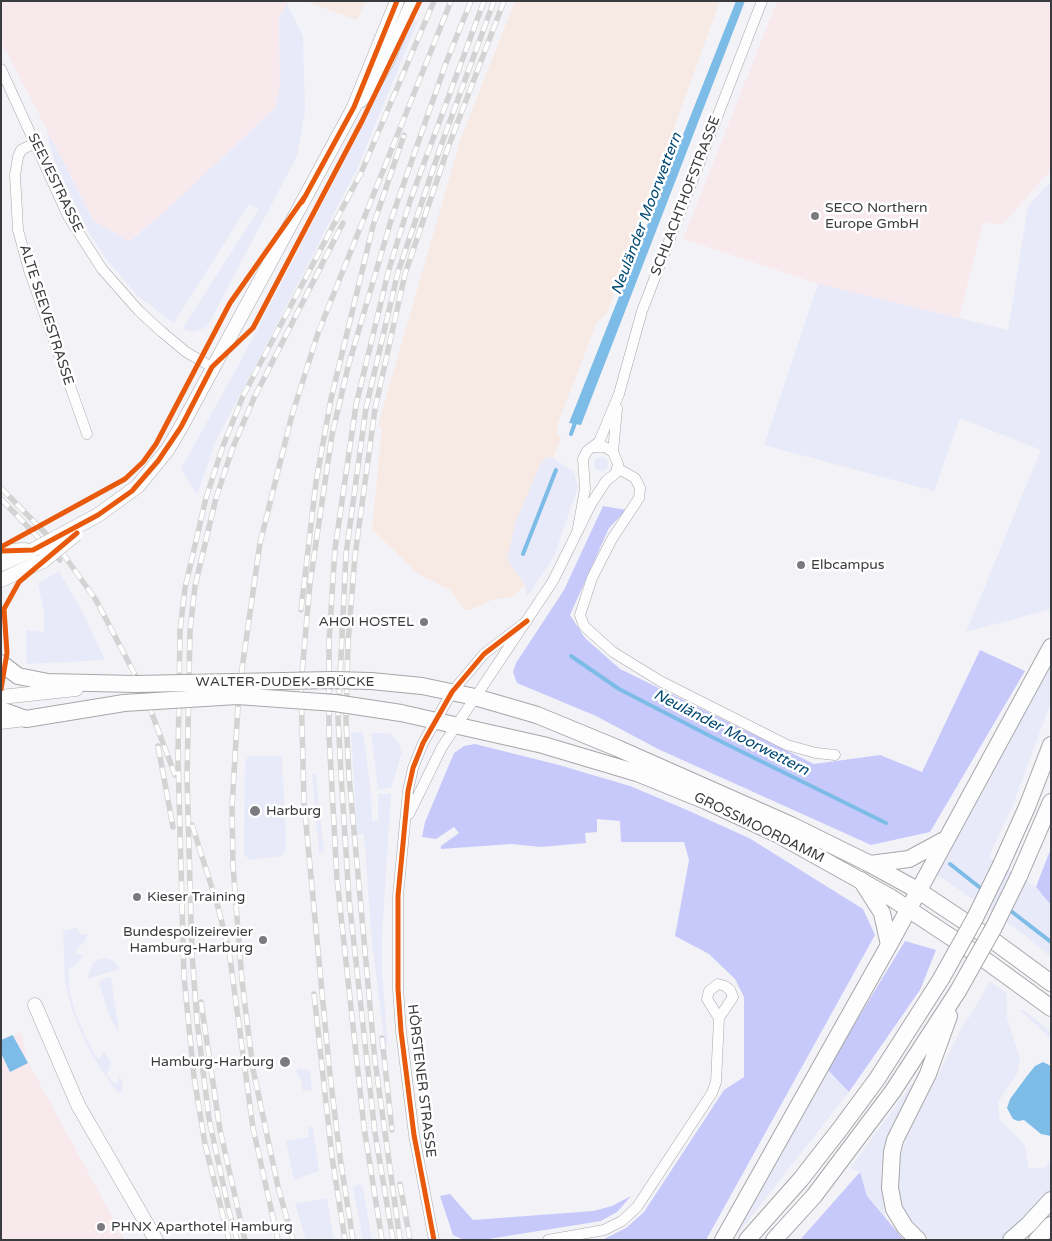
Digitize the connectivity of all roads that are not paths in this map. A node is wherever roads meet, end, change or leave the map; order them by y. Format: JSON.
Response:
{"nodes":[{"id":1,"x":397,"y":1,"type":"edge"},
{"id":2,"x":413,"y":1,"type":"edge"},
{"id":3,"x":762,"y":1,"type":"edge"},
{"id":4,"x":1,"y":69,"type":"edge"},
{"id":5,"x":354,"y":107,"type":"junction"},
{"id":6,"x":35,"y":143,"type":"junction"},
{"id":7,"x":212,"y":367,"type":"junction"},
{"id":8,"x":619,"y":394,"type":"junction"},
{"id":9,"x":86,"y":434,"type":"dead end"},
{"id":10,"x":595,"y":447,"type":"junction"},
{"id":11,"x":613,"y":452,"type":"junction"},
{"id":12,"x":617,"y":468,"type":"junction"},
{"id":13,"x":584,"y":472,"type":"junction"},
{"id":14,"x":606,"y":481,"type":"junction"},
{"id":15,"x":98,"y":515,"type":"junction"},
{"id":16,"x":578,"y":528,"type":"junction"},
{"id":17,"x":33,"y":550,"type":"junction"},
{"id":18,"x":1,"y":551,"type":"edge"},
{"id":19,"x":1,"y":564,"type":"edge"},
{"id":20,"x":4,"y":581,"type":"edge"},
{"id":21,"x":527,"y":621,"type":"junction"},
{"id":22,"x":1051,"y":647,"type":"edge"},
{"id":23,"x":1,"y":663,"type":"edge"},
{"id":24,"x":117,"y":684,"type":"junction"},
{"id":25,"x":452,"y":692,"type":"junction"},
{"id":26,"x":1,"y":697,"type":"edge"},
{"id":27,"x":475,"y":697,"type":"junction"},
{"id":28,"x":1,"y":710,"type":"edge"},
{"id":29,"x":26,"y":719,"type":"junction"},
{"id":30,"x":435,"y":720,"type":"junction"},
{"id":31,"x":1,"y":722,"type":"edge"},
{"id":32,"x":457,"y":724,"type":"junction"},
{"id":33,"x":1051,"y":745,"type":"edge"},
{"id":34,"x":835,"y":755,"type":"dead end"},
{"id":35,"x":1051,"y":802,"type":"edge"},
{"id":36,"x":406,"y":822,"type":"junction"},
{"id":37,"x":948,"y":838,"type":"junction"},
{"id":38,"x":870,"y":864,"type":"junction"},
{"id":39,"x":861,"y":880,"type":"junction"},
{"id":40,"x":918,"y":891,"type":"junction"},
{"id":41,"x":909,"y":909,"type":"junction"},
{"id":42,"x":889,"y":945,"type":"junction"},
{"id":43,"x":1051,"y":982,"type":"edge"},
{"id":44,"x":958,"y":991,"type":"junction"},
{"id":45,"x":36,"y":1005,"type":"dead end"},
{"id":46,"x":1051,"y":1008,"type":"edge"},
{"id":47,"x":720,"y":1018,"type":"dead end"},
{"id":48,"x":1051,"y":1200,"type":"edge"},
{"id":49,"x":1051,"y":1225,"type":"edge"},
{"id":50,"x":156,"y":1240,"type":"edge"},
{"id":51,"x":434,"y":1240,"type":"edge"},
{"id":52,"x":548,"y":1240,"type":"edge"},
{"id":53,"x":723,"y":1240,"type":"edge"},
{"id":54,"x":747,"y":1240,"type":"edge"},
{"id":55,"x":774,"y":1240,"type":"edge"},
{"id":56,"x":918,"y":1240,"type":"edge"},
{"id":57,"x":1011,"y":1240,"type":"edge"},
{"id":58,"x":1038,"y":1240,"type":"edge"}],
"edges":[{"from":1,"to":5,"type":"main road"},
{"from":2,"to":5,"type":"main road"},
{"from":3,"to":8,"type":"street","name":"SCHLACHTHOFSTRASSE"},
{"from":4,"to":6,"type":"street","name":"SEEVESTRASSE"},
{"from":5,"to":7,"type":"main road"},
{"from":6,"to":7,"type":"street","name":"SEEVESTRASSE"},
{"from":6,"to":9,"type":"street","name":"ALTE SEEVESTRASSE"},
{"from":7,"to":15,"type":"main road"},
{"from":8,"to":10,"type":"street","name":"SCHLACHTHOFSTRASSE"},
{"from":8,"to":11,"type":"street","name":"SCHLACHTHOFSTRASSE"},
{"from":10,"to":11,"type":"street"},
{"from":10,"to":13,"type":"street","name":"SCHLACHTHOFSTRASSE"},
{"from":11,"to":12,"type":"street","name":"SCHLACHTHOFSTRASSE"},
{"from":12,"to":14,"type":"street","name":"SCHLACHTHOFSTRASSE"},
{"from":12,"to":34,"type":"street"},
{"from":13,"to":14,"type":"street"},
{"from":13,"to":16,"type":"street","name":"SCHLACHTHOFSTRASSE"},
{"from":14,"to":16,"type":"street","name":"SCHLACHTHOFSTRASSE"},
{"from":15,"to":17,"type":"main road","bridge":true},
{"from":15,"to":20,"type":"main road","bridge":true},
{"from":16,"to":21,"type":"street","name":"SCHLACHTHOFSTRASSE"},
{"from":17,"to":18,"type":"main road"},
{"from":17,"to":19,"type":"main road"},
{"from":21,"to":25,"type":"street","name":"SCHLACHTHOFSTRASSE"},
{"from":21,"to":27,"type":"street","name":"SCHLACHTHOFSTRASSE"},
{"from":22,"to":37,"type":"main road"},
{"from":23,"to":24,"type":"main road","name":"WALTER-DUDEK-BRÜCKE"},
{"from":24,"to":25,"type":"main road","name":"WALTER-DUDEK-BRÜCKE","bridge":true},
{"from":24,"to":26,"type":"main road","name":"WALTER-DUDEK-BRÜCKE"},
{"from":25,"to":27,"type":"main road","name":"GROSSMOORDAMM"},
{"from":25,"to":30,"type":"street","name":"SCHLACHTHOFSTRASSE"},
{"from":27,"to":32,"type":"street","name":"SCHLACHTHOFSTRASSE"},
{"from":27,"to":38,"type":"main road","name":"GROSSMOORDAMM"},
{"from":28,"to":29,"type":"main road","name":"WALTER-DUDEK-BRÜCKE"},
{"from":29,"to":30,"type":"main road","name":"WALTER-DUDEK-BRÜCKE","bridge":true},
{"from":29,"to":31,"type":"main road","name":"WALTER-DUDEK-BRÜCKE"},
{"from":30,"to":32,"type":"main road","name":"GROSSMOORDAMM"},
{"from":30,"to":36,"type":"street","name":"HÖRSTENER STRASSE"},
{"from":32,"to":36,"type":"street","name":"HÖRSTENER STRASSE"},
{"from":32,"to":39,"type":"main road","name":"GROSSMOORDAMM"},
{"from":33,"to":54,"type":"main road","bridge":true},
{"from":35,"to":44,"type":"main road","bridge":true},
{"from":36,"to":51,"type":"street","name":"HÖRSTENER STRASSE"},
{"from":37,"to":38,"type":"main road"},
{"from":37,"to":40,"type":"main road"},
{"from":38,"to":40,"type":"main road","name":"GROSSMOORDAMM"},
{"from":39,"to":41,"type":"main road","name":"GROSSMOORDAMM"},
{"from":39,"to":42,"type":"main road"},
{"from":40,"to":41,"type":"main road"},
{"from":40,"to":43,"type":"main road","name":"GROSSMOORDAMM"},
{"from":41,"to":42,"type":"main road"},
{"from":41,"to":46,"type":"main road","name":"GROSSMOORDAMM"},
{"from":42,"to":53,"type":"main road"},
{"from":44,"to":55,"type":"main road"},
{"from":44,"to":56,"type":"main road"},
{"from":45,"to":50,"type":"main road"},
{"from":47,"to":52,"type":"street"},
{"from":48,"to":57,"type":"main road"},
{"from":49,"to":58,"type":"main road"}]}
